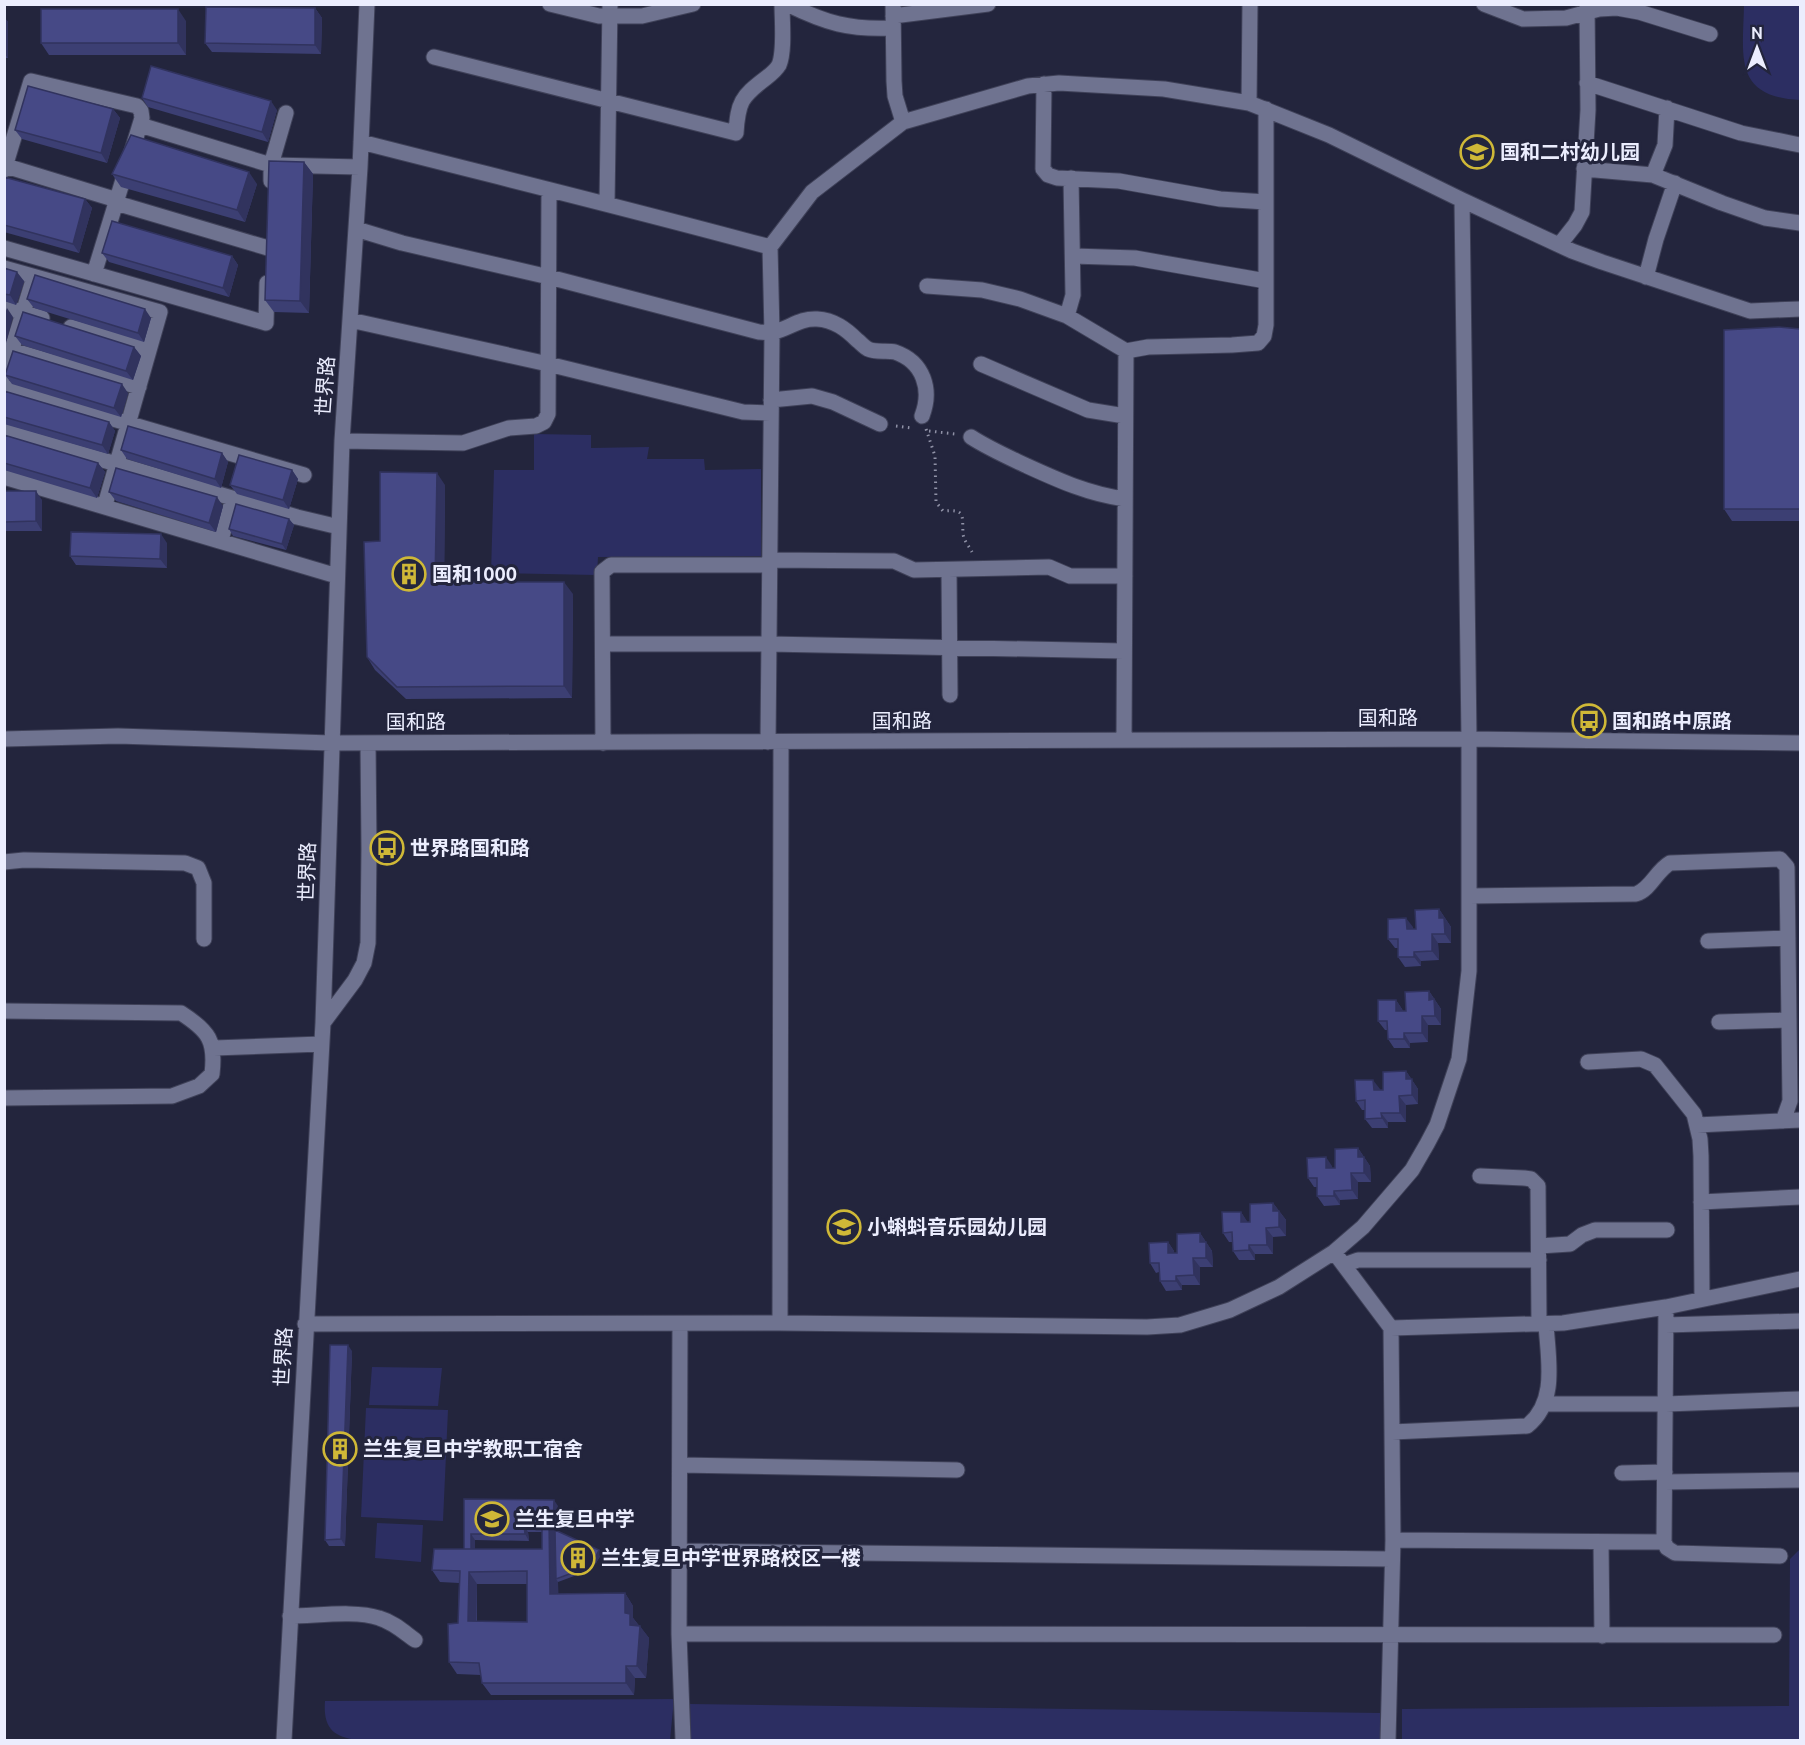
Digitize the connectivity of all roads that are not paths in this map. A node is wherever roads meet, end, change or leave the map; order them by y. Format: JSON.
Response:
{"nodes":[{"id":1,"x":367,"y":4,"type":"edge"},
{"id":2,"x":550,"y":4,"type":"edge"},
{"id":3,"x":693,"y":4,"type":"edge"},
{"id":4,"x":782,"y":4,"type":"edge"},
{"id":5,"x":787,"y":4,"type":"edge"},
{"id":6,"x":988,"y":4,"type":"edge"},
{"id":7,"x":1250,"y":4,"type":"edge"},
{"id":8,"x":1484,"y":4,"type":"edge"},
{"id":9,"x":1586,"y":9,"type":"edge"},
{"id":10,"x":610,"y":10,"type":"edge"},
{"id":11,"x":893,"y":16,"type":"edge"},
{"id":12,"x":1710,"y":34,"type":"dead end"},
{"id":13,"x":434,"y":57,"type":"dead end"},
{"id":14,"x":1587,"y":83,"type":"junction"},
{"id":15,"x":1044,"y":84,"type":"junction"},
{"id":16,"x":609,"y":101,"type":"junction"},
{"id":17,"x":1249,"y":102,"type":"junction"},
{"id":18,"x":1667,"y":108,"type":"junction"},
{"id":19,"x":1266,"y":109,"type":"junction"},
{"id":20,"x":286,"y":113,"type":"dead end"},
{"id":21,"x":903,"y":122,"type":"junction"},
{"id":22,"x":140,"y":125,"type":"junction"},
{"id":23,"x":362,"y":142,"type":"junction"},
{"id":24,"x":1800,"y":145,"type":"edge"},
{"id":25,"x":271,"y":165,"type":"junction"},
{"id":26,"x":360,"y":167,"type":"junction"},
{"id":27,"x":5,"y":168,"type":"edge"},
{"id":28,"x":1584,"y":169,"type":"junction"},
{"id":29,"x":1653,"y":175,"type":"junction"},
{"id":30,"x":1071,"y":178,"type":"junction"},
{"id":31,"x":1675,"y":183,"type":"junction"},
{"id":32,"x":549,"y":190,"type":"junction"},
{"id":33,"x":270,"y":200,"type":"edge"},
{"id":34,"x":1462,"y":200,"type":"junction"},
{"id":35,"x":116,"y":202,"type":"junction"},
{"id":36,"x":1266,"y":202,"type":"junction"},
{"id":37,"x":607,"y":203,"type":"junction"},
{"id":38,"x":1800,"y":223,"type":"edge"},
{"id":39,"x":356,"y":230,"type":"junction"},
{"id":40,"x":1560,"y":244,"type":"junction"},
{"id":41,"x":770,"y":247,"type":"junction"},
{"id":42,"x":4,"y":248,"type":"edge"},
{"id":43,"x":1073,"y":256,"type":"junction"},
{"id":44,"x":4,"y":268,"type":"edge"},
{"id":45,"x":94,"y":274,"type":"junction"},
{"id":46,"x":34,"y":277,"type":"junction"},
{"id":47,"x":549,"y":277,"type":"junction"},
{"id":48,"x":1647,"y":277,"type":"junction"},
{"id":49,"x":1266,"y":280,"type":"junction"},
{"id":50,"x":927,"y":286,"type":"dead end"},
{"id":51,"x":4,"y":307,"type":"edge"},
{"id":52,"x":1800,"y":309,"type":"edge"},
{"id":53,"x":23,"y":313,"type":"junction"},
{"id":54,"x":1067,"y":316,"type":"junction"},
{"id":55,"x":350,"y":320,"type":"junction"},
{"id":56,"x":772,"y":333,"type":"junction"},
{"id":57,"x":8,"y":349,"type":"edge"},
{"id":58,"x":149,"y":350,"type":"junction"},
{"id":59,"x":1126,"y":351,"type":"junction"},
{"id":60,"x":548,"y":364,"type":"junction"},
{"id":61,"x":981,"y":364,"type":"dead end"},
{"id":62,"x":4,"y":375,"type":"edge"},
{"id":63,"x":4,"y":387,"type":"edge"},
{"id":64,"x":139,"y":387,"type":"junction"},
{"id":65,"x":771,"y":406,"type":"junction"},
{"id":66,"x":922,"y":416,"type":"road end"},
{"id":67,"x":1125,"y":416,"type":"junction"},
{"id":68,"x":128,"y":423,"type":"junction"},
{"id":69,"x":880,"y":424,"type":"dead end"},
{"id":70,"x":4,"y":431,"type":"edge"},
{"id":71,"x":971,"y":437,"type":"dead end"},
{"id":72,"x":342,"y":441,"type":"junction"},
{"id":73,"x":118,"y":464,"type":"junction"},
{"id":74,"x":304,"y":475,"type":"dead end"},
{"id":75,"x":4,"y":477,"type":"edge"},
{"id":76,"x":230,"y":493,"type":"junction"},
{"id":77,"x":1125,"y":499,"type":"junction"},
{"id":78,"x":105,"y":505,"type":"junction"},
{"id":79,"x":339,"y":527,"type":"junction"},
{"id":80,"x":221,"y":540,"type":"junction"},
{"id":81,"x":769,"y":563,"type":"junction"},
{"id":82,"x":949,"y":570,"type":"junction"},
{"id":83,"x":337,"y":576,"type":"junction"},
{"id":84,"x":1125,"y":576,"type":"junction"},
{"id":85,"x":603,"y":644,"type":"junction"},
{"id":86,"x":769,"y":644,"type":"junction"},
{"id":87,"x":949,"y":648,"type":"junction"},
{"id":88,"x":1124,"y":651,"type":"junction"},
{"id":89,"x":950,"y":695,"type":"dead end"},
{"id":90,"x":4,"y":739,"type":"edge"},
{"id":91,"x":1469,"y":739,"type":"junction"},
{"id":92,"x":1124,"y":740,"type":"junction"},
{"id":93,"x":775,"y":742,"type":"junction"},
{"id":94,"x":331,"y":743,"type":"junction"},
{"id":95,"x":368,"y":743,"type":"junction"},
{"id":96,"x":603,"y":743,"type":"junction"},
{"id":97,"x":1800,"y":743,"type":"edge"},
{"id":98,"x":4,"y":862,"type":"edge"},
{"id":99,"x":1469,"y":896,"type":"junction"},
{"id":100,"x":1794,"y":908,"type":"edge"},
{"id":101,"x":1788,"y":938,"type":"junction"},
{"id":102,"x":204,"y":939,"type":"dead end"},
{"id":103,"x":1708,"y":941,"type":"dead end"},
{"id":104,"x":1795,"y":993,"type":"edge"},
{"id":105,"x":4,"y":1011,"type":"edge"},
{"id":106,"x":1789,"y":1020,"type":"junction"},
{"id":107,"x":1719,"y":1022,"type":"dead end"},
{"id":108,"x":322,"y":1023,"type":"junction"},
{"id":109,"x":321,"y":1044,"type":"junction"},
{"id":110,"x":214,"y":1048,"type":"junction"},
{"id":111,"x":1588,"y":1062,"type":"dead end"},
{"id":112,"x":4,"y":1098,"type":"edge"},
{"id":113,"x":1800,"y":1120,"type":"edge"},
{"id":114,"x":1783,"y":1121,"type":"junction"},
{"id":115,"x":1697,"y":1125,"type":"junction"},
{"id":116,"x":1480,"y":1176,"type":"dead end"},
{"id":117,"x":1800,"y":1197,"type":"edge"},
{"id":118,"x":1701,"y":1202,"type":"junction"},
{"id":119,"x":1667,"y":1230,"type":"dead end"},
{"id":120,"x":1334,"y":1252,"type":"junction"},
{"id":121,"x":1539,"y":1253,"type":"junction"},
{"id":122,"x":1344,"y":1265,"type":"junction"},
{"id":123,"x":1800,"y":1279,"type":"edge"},
{"id":124,"x":1702,"y":1299,"type":"junction"},
{"id":125,"x":1666,"y":1307,"type":"junction"},
{"id":126,"x":1800,"y":1321,"type":"edge"},
{"id":127,"x":780,"y":1323,"type":"junction"},
{"id":128,"x":305,"y":1324,"type":"junction"},
{"id":129,"x":680,"y":1324,"type":"junction"},
{"id":130,"x":1543,"y":1324,"type":"junction"},
{"id":131,"x":1666,"y":1325,"type":"junction"},
{"id":132,"x":1391,"y":1328,"type":"junction"},
{"id":133,"x":1800,"y":1400,"type":"edge"},
{"id":134,"x":1546,"y":1404,"type":"junction"},
{"id":135,"x":1666,"y":1404,"type":"junction"},
{"id":136,"x":1392,"y":1432,"type":"junction"},
{"id":137,"x":680,"y":1466,"type":"junction"},
{"id":138,"x":957,"y":1470,"type":"dead end"},
{"id":139,"x":1622,"y":1473,"type":"dead end"},
{"id":140,"x":1665,"y":1477,"type":"junction"},
{"id":141,"x":1800,"y":1480,"type":"edge"},
{"id":142,"x":1394,"y":1540,"type":"junction"},
{"id":143,"x":1601,"y":1542,"type":"junction"},
{"id":144,"x":1664,"y":1542,"type":"junction"},
{"id":145,"x":679,"y":1551,"type":"junction"},
{"id":146,"x":1780,"y":1556,"type":"dead end"},
{"id":147,"x":1392,"y":1559,"type":"junction"},
{"id":148,"x":290,"y":1617,"type":"junction"},
{"id":149,"x":679,"y":1634,"type":"junction"},
{"id":150,"x":1774,"y":1635,"type":"dead end"},
{"id":151,"x":1390,"y":1636,"type":"junction"},
{"id":152,"x":1602,"y":1636,"type":"junction"},
{"id":153,"x":415,"y":1641,"type":"dead end"},
{"id":154,"x":284,"y":1740,"type":"edge"},
{"id":155,"x":683,"y":1740,"type":"edge"},
{"id":156,"x":1388,"y":1740,"type":"edge"}],
"edges":[{"from":1,"to":23,"type":"street","name":"世界路"},
{"from":2,"to":10,"type":"street"},
{"from":3,"to":10,"type":"street"},
{"from":4,"to":16,"type":"street"},
{"from":5,"to":11,"type":"street"},
{"from":6,"to":11,"type":"street"},
{"from":7,"to":17,"type":"street"},
{"from":8,"to":9,"type":"street"},
{"from":9,"to":12,"type":"street"},
{"from":9,"to":14,"type":"street"},
{"from":10,"to":16,"type":"street"},
{"from":11,"to":21,"type":"street"},
{"from":13,"to":16,"type":"street"},
{"from":14,"to":18,"type":"street"},
{"from":14,"to":28,"type":"street"},
{"from":15,"to":17,"type":"street"},
{"from":15,"to":21,"type":"street"},
{"from":15,"to":30,"type":"street"},
{"from":16,"to":37,"type":"street"},
{"from":17,"to":19,"type":"street"},
{"from":18,"to":24,"type":"street"},
{"from":18,"to":29,"type":"street"},
{"from":19,"to":34,"type":"street"},
{"from":19,"to":36,"type":"street"},
{"from":20,"to":25,"type":"street"},
{"from":21,"to":41,"type":"street"},
{"from":22,"to":25,"type":"street"},
{"from":22,"to":27,"type":"street"},
{"from":22,"to":35,"type":"street"},
{"from":23,"to":26,"type":"street","name":"世界路"},
{"from":23,"to":32,"type":"street"},
{"from":25,"to":26,"type":"street"},
{"from":25,"to":33,"type":"street"},
{"from":26,"to":39,"type":"street","name":"世界路"},
{"from":27,"to":35,"type":"street"},
{"from":28,"to":29,"type":"street"},
{"from":28,"to":40,"type":"street"},
{"from":29,"to":31,"type":"street"},
{"from":30,"to":36,"type":"street"},
{"from":30,"to":43,"type":"street"},
{"from":31,"to":38,"type":"street"},
{"from":31,"to":48,"type":"street"},
{"from":32,"to":37,"type":"street"},
{"from":32,"to":47,"type":"street"},
{"from":34,"to":40,"type":"street"},
{"from":34,"to":91,"type":"street"},
{"from":35,"to":45,"type":"street"},
{"from":35,"to":45,"type":"street"},
{"from":36,"to":49,"type":"street"},
{"from":37,"to":41,"type":"street"},
{"from":39,"to":47,"type":"street"},
{"from":39,"to":55,"type":"street","name":"世界路"},
{"from":40,"to":48,"type":"street"},
{"from":41,"to":56,"type":"street"},
{"from":42,"to":45,"type":"street"},
{"from":43,"to":49,"type":"street"},
{"from":43,"to":54,"type":"street"},
{"from":44,"to":46,"type":"street"},
{"from":46,"to":53,"type":"street"},
{"from":46,"to":58,"type":"street"},
{"from":47,"to":56,"type":"street"},
{"from":47,"to":60,"type":"street"},
{"from":48,"to":52,"type":"street"},
{"from":49,"to":59,"type":"street"},
{"from":50,"to":54,"type":"street"},
{"from":51,"to":53,"type":"street"},
{"from":53,"to":57,"type":"street"},
{"from":53,"to":58,"type":"street"},
{"from":54,"to":59,"type":"street"},
{"from":55,"to":60,"type":"street"},
{"from":55,"to":72,"type":"street","name":"世界路"},
{"from":56,"to":65,"type":"street"},
{"from":56,"to":66,"type":"street"},
{"from":57,"to":62,"type":"street"},
{"from":57,"to":64,"type":"street"},
{"from":58,"to":64,"type":"street"},
{"from":59,"to":67,"type":"street"},
{"from":60,"to":65,"type":"street"},
{"from":60,"to":72,"type":"street"},
{"from":61,"to":67,"type":"street"},
{"from":63,"to":68,"type":"street"},
{"from":64,"to":68,"type":"street"},
{"from":65,"to":69,"type":"street"},
{"from":65,"to":81,"type":"street"},
{"from":67,"to":77,"type":"street"},
{"from":68,"to":73,"type":"street"},
{"from":68,"to":74,"type":"street"},
{"from":70,"to":73,"type":"street"},
{"from":71,"to":77,"type":"street"},
{"from":72,"to":79,"type":"street","name":"世界路"},
{"from":73,"to":76,"type":"street"},
{"from":73,"to":78,"type":"street"},
{"from":75,"to":78,"type":"street"},
{"from":76,"to":79,"type":"street"},
{"from":76,"to":80,"type":"street"},
{"from":77,"to":84,"type":"street"},
{"from":78,"to":80,"type":"street"},
{"from":79,"to":83,"type":"street","name":"世界路"},
{"from":80,"to":83,"type":"street"},
{"from":81,"to":82,"type":"street"},
{"from":81,"to":85,"type":"street"},
{"from":81,"to":86,"type":"street"},
{"from":82,"to":84,"type":"street"},
{"from":82,"to":87,"type":"street"},
{"from":83,"to":94,"type":"street","name":"世界路"},
{"from":84,"to":88,"type":"street"},
{"from":85,"to":86,"type":"street"},
{"from":85,"to":96,"type":"street"},
{"from":86,"to":87,"type":"street"},
{"from":86,"to":93,"type":"street"},
{"from":87,"to":88,"type":"street"},
{"from":87,"to":89,"type":"street"},
{"from":88,"to":92,"type":"street"},
{"from":90,"to":94,"type":"street","name":"国和路"},
{"from":91,"to":92,"type":"street","name":"国和路"},
{"from":91,"to":97,"type":"street","name":"国和路"},
{"from":91,"to":99,"type":"street"},
{"from":92,"to":93,"type":"street","name":"国和路"},
{"from":93,"to":96,"type":"street","name":"国和路"},
{"from":93,"to":127,"type":"street"},
{"from":94,"to":95,"type":"street","name":"国和路"},
{"from":94,"to":108,"type":"street","name":"世界路"},
{"from":95,"to":96,"type":"street","name":"国和路"},
{"from":95,"to":108,"type":"street"},
{"from":98,"to":102,"type":"street"},
{"from":99,"to":100,"type":"street"},
{"from":99,"to":120,"type":"street"},
{"from":100,"to":101,"type":"street"},
{"from":101,"to":103,"type":"street"},
{"from":101,"to":104,"type":"street"},
{"from":104,"to":106,"type":"street"},
{"from":105,"to":110,"type":"street"},
{"from":106,"to":107,"type":"street"},
{"from":106,"to":114,"type":"street"},
{"from":108,"to":109,"type":"street","name":"世界路"},
{"from":109,"to":110,"type":"street"},
{"from":109,"to":128,"type":"street","name":"世界路"},
{"from":110,"to":112,"type":"street"},
{"from":111,"to":115,"type":"street"},
{"from":113,"to":114,"type":"street"},
{"from":114,"to":115,"type":"street"},
{"from":115,"to":118,"type":"street"},
{"from":116,"to":121,"type":"street"},
{"from":117,"to":118,"type":"street"},
{"from":118,"to":124,"type":"street"},
{"from":119,"to":121,"type":"street"},
{"from":120,"to":122,"type":"street"},
{"from":120,"to":127,"type":"street"},
{"from":121,"to":122,"type":"street"},
{"from":121,"to":130,"type":"street"},
{"from":122,"to":132,"type":"street"},
{"from":123,"to":124,"type":"street"},
{"from":124,"to":125,"type":"street"},
{"from":125,"to":130,"type":"street"},
{"from":125,"to":131,"type":"street"},
{"from":126,"to":131,"type":"street"},
{"from":127,"to":129,"type":"street"},
{"from":128,"to":129,"type":"street"},
{"from":128,"to":148,"type":"street","name":"世界路"},
{"from":129,"to":137,"type":"street"},
{"from":130,"to":132,"type":"street"},
{"from":130,"to":134,"type":"street"},
{"from":131,"to":135,"type":"street"},
{"from":132,"to":136,"type":"street"},
{"from":133,"to":135,"type":"street"},
{"from":134,"to":135,"type":"street"},
{"from":134,"to":136,"type":"street"},
{"from":135,"to":140,"type":"street"},
{"from":136,"to":142,"type":"street"},
{"from":137,"to":138,"type":"street"},
{"from":137,"to":145,"type":"street"},
{"from":139,"to":140,"type":"street"},
{"from":140,"to":141,"type":"street"},
{"from":140,"to":144,"type":"street"},
{"from":142,"to":143,"type":"street"},
{"from":142,"to":147,"type":"street"},
{"from":143,"to":144,"type":"street"},
{"from":143,"to":152,"type":"street"},
{"from":144,"to":146,"type":"street"},
{"from":145,"to":147,"type":"street"},
{"from":145,"to":149,"type":"street"},
{"from":147,"to":151,"type":"street"},
{"from":148,"to":153,"type":"street"},
{"from":148,"to":154,"type":"street","name":"世界路"},
{"from":149,"to":151,"type":"street"},
{"from":149,"to":155,"type":"street"},
{"from":150,"to":152,"type":"street"},
{"from":151,"to":152,"type":"street"},
{"from":151,"to":156,"type":"street"}]}
